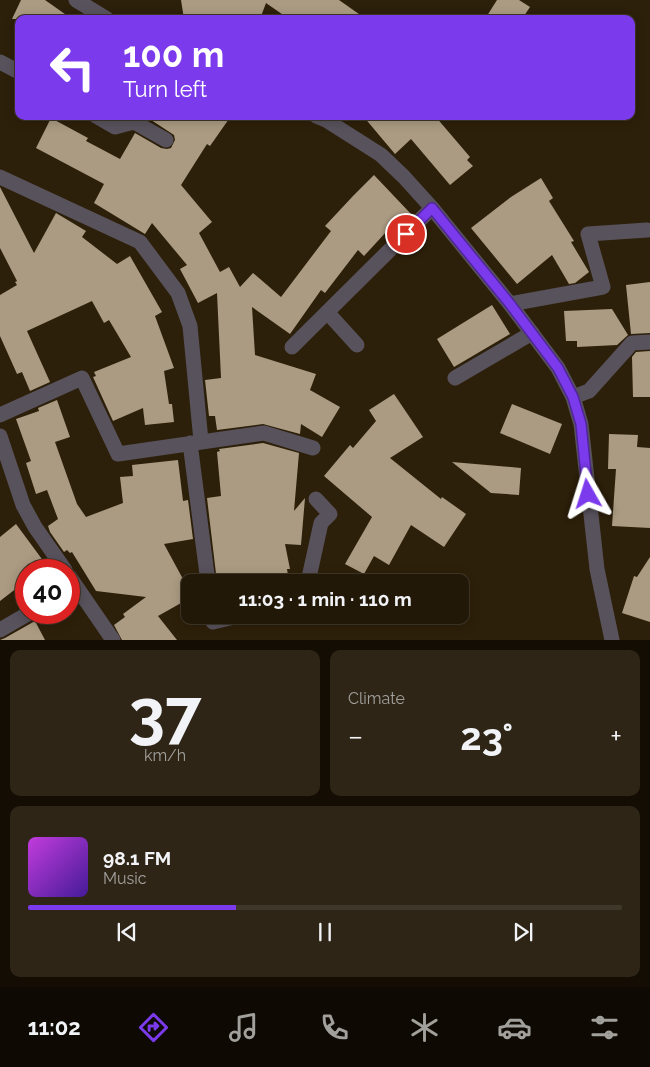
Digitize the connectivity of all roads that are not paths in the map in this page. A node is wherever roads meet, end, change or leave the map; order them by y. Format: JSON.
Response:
{"nodes":[{"id":1,"x":76,"y":0,"type":"edge"},
{"id":2,"x":100,"y":15,"type":"edge"},
{"id":3,"x":0,"y":62,"type":"edge"},
{"id":4,"x":15,"y":70,"type":"edge"},
{"id":5,"x":103,"y":120,"type":"edge"},
{"id":6,"x":326,"y":120,"type":"edge"},
{"id":7,"x":166,"y":140,"type":"dead end"},
{"id":8,"x":0,"y":177,"type":"edge"},
{"id":9,"x":432,"y":208,"type":"junction"},
{"id":10,"x":647,"y":230,"type":"dead end"},
{"id":11,"x":510,"y":304,"type":"junction"},
{"id":12,"x":327,"y":312,"type":"junction"},
{"id":13,"x":532,"y":333,"type":"junction"},
{"id":14,"x":650,"y":342,"type":"edge"},
{"id":15,"x":357,"y":345,"type":"dead end"},
{"id":16,"x":292,"y":347,"type":"dead end"},
{"id":17,"x":455,"y":378,"type":"dead end"},
{"id":18,"x":573,"y":397,"type":"junction"},
{"id":19,"x":0,"y":415,"type":"edge"},
{"id":20,"x":0,"y":436,"type":"edge"},
{"id":21,"x":195,"y":442,"type":"junction"},
{"id":22,"x":313,"y":448,"type":"dead end"},
{"id":23,"x":316,"y":499,"type":"dead end"},
{"id":24,"x":56,"y":559,"type":"edge"},
{"id":25,"x":207,"y":574,"type":"edge"},
{"id":26,"x":310,"y":574,"type":"edge"},
{"id":27,"x":80,"y":597,"type":"edge"},
{"id":28,"x":15,"y":621,"type":"edge"},
{"id":29,"x":0,"y":630,"type":"edge"},
{"id":30,"x":113,"y":640,"type":"edge"},
{"id":31,"x":612,"y":640,"type":"edge"}],
"edges":[{"from":1,"to":2,"type":"street"},
{"from":3,"to":4,"type":"street"},
{"from":5,"to":7,"type":"street"},
{"from":6,"to":9,"type":"street"},
{"from":8,"to":21,"type":"street"},
{"from":9,"to":11,"type":"street"},
{"from":9,"to":12,"type":"street"},
{"from":10,"to":11,"type":"street"},
{"from":11,"to":13,"type":"street"},
{"from":12,"to":15,"type":"street"},
{"from":12,"to":16,"type":"street"},
{"from":13,"to":17,"type":"street"},
{"from":13,"to":18,"type":"street"},
{"from":14,"to":18,"type":"street"},
{"from":18,"to":31,"type":"street"},
{"from":19,"to":21,"type":"street"},
{"from":20,"to":24,"type":"street"},
{"from":21,"to":22,"type":"street"},
{"from":21,"to":25,"type":"street"},
{"from":23,"to":26,"type":"street"},
{"from":27,"to":30,"type":"street"},
{"from":28,"to":29,"type":"street"}]}
